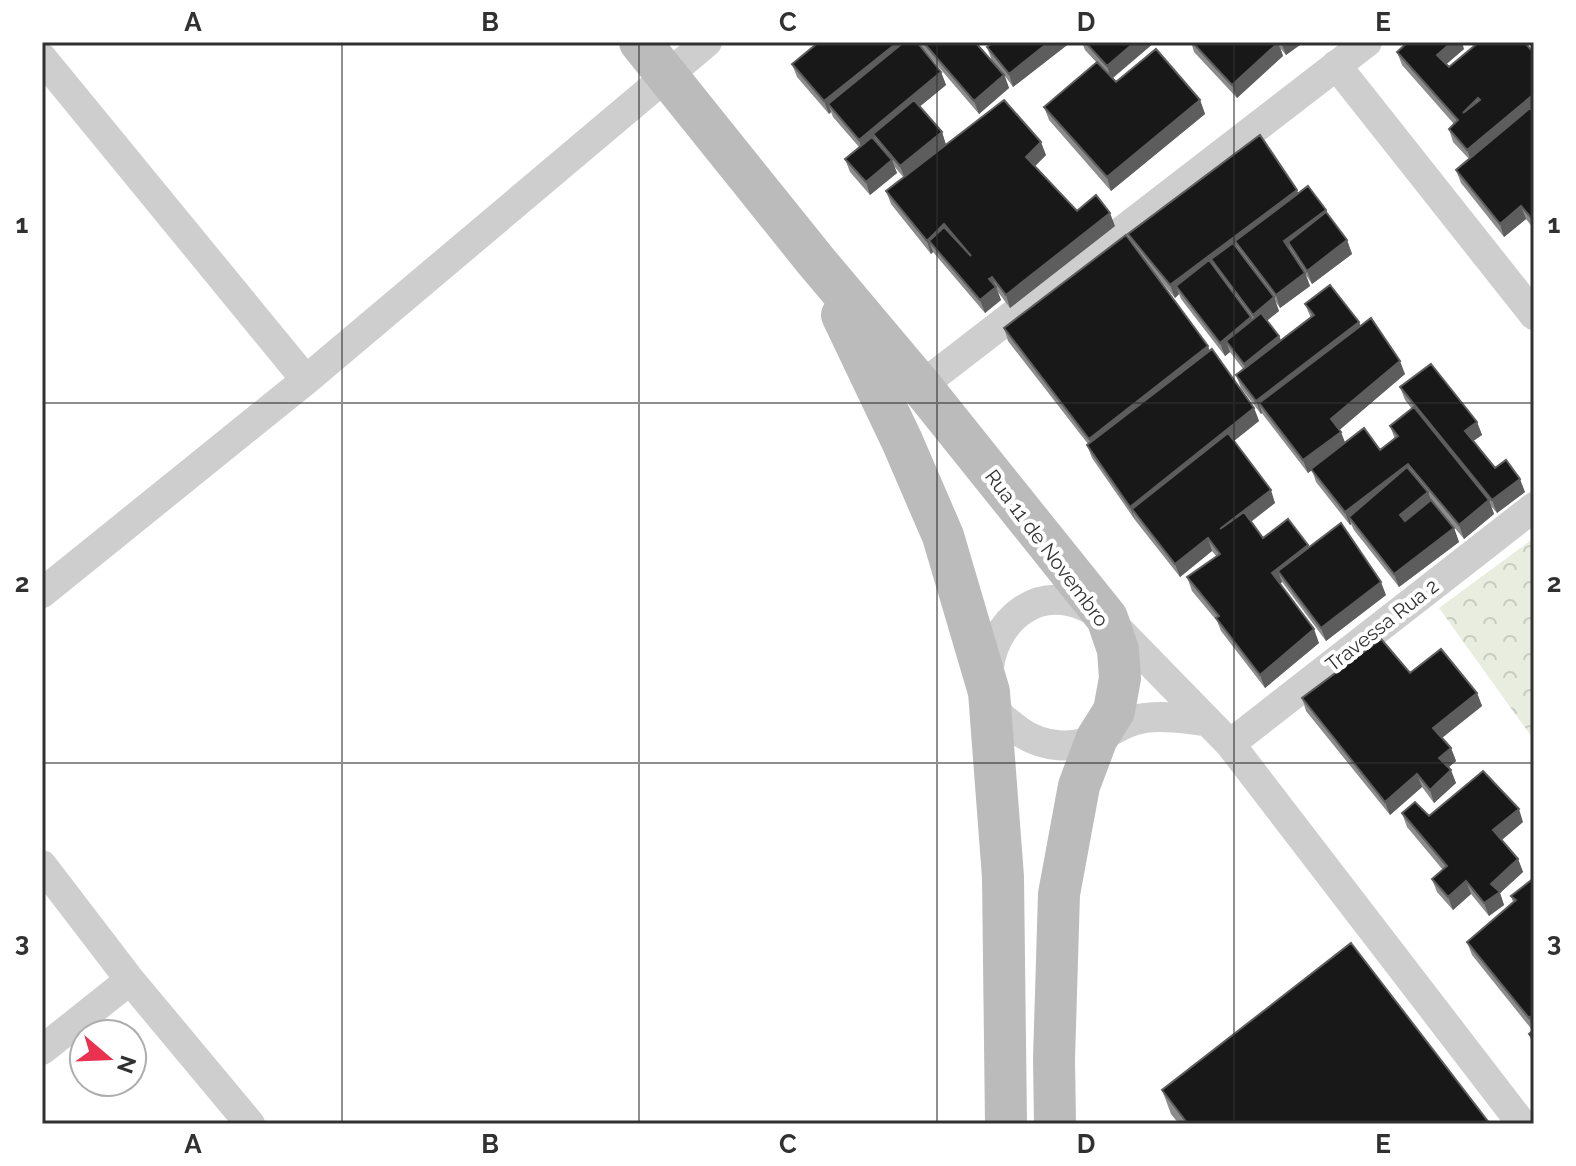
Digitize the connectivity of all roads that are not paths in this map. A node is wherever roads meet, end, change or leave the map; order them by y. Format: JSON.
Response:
{"nodes":[{"id":1,"x":640,"y":42,"type":"edge"},
{"id":2,"x":707,"y":42,"type":"edge"},
{"id":3,"x":1367,"y":42,"type":"edge"},
{"id":4,"x":42,"y":58,"type":"edge"},
{"id":5,"x":1336,"y":65,"type":"junction"},
{"id":6,"x":666,"y":75,"type":"junction"},
{"id":7,"x":815,"y":260,"type":"junction"},
{"id":8,"x":1534,"y":315,"type":"edge"},
{"id":9,"x":306,"y":380,"type":"junction"},
{"id":10,"x":921,"y":386,"type":"junction"},
{"id":11,"x":1534,"y":507,"type":"edge"},
{"id":12,"x":42,"y":593,"type":"edge"},
{"id":13,"x":1107,"y":618,"type":"junction"},
{"id":14,"x":989,"y":692,"type":"junction"},
{"id":15,"x":1206,"y":721,"type":"junction"},
{"id":16,"x":1097,"y":738,"type":"junction"},
{"id":17,"x":1230,"y":744,"type":"junction"},
{"id":18,"x":42,"y":865,"type":"edge"},
{"id":19,"x":130,"y":980,"type":"junction"},
{"id":20,"x":42,"y":1050,"type":"edge"},
{"id":21,"x":250,"y":1124,"type":"edge"},
{"id":22,"x":1006,"y":1124,"type":"edge"},
{"id":23,"x":1055,"y":1124,"type":"edge"},
{"id":24,"x":1522,"y":1124,"type":"edge"}],
"edges":[{"from":1,"to":6,"type":"main road","name":"Rua 11 de Novembro"},
{"from":2,"to":6,"type":"street"},
{"from":3,"to":5,"type":"street"},
{"from":4,"to":9,"type":"street"},
{"from":5,"to":8,"type":"street"},
{"from":5,"to":10,"type":"street"},
{"from":6,"to":7,"type":"main road","name":"Rua 11 de Novembro"},
{"from":6,"to":9,"type":"street"},
{"from":7,"to":10,"type":"main road","name":"Rua 11 de Novembro"},
{"from":7,"to":14,"type":"main road","name":"Rua 11 de Novembro"},
{"from":9,"to":12,"type":"street"},
{"from":10,"to":13,"type":"main road","name":"Rua 11 de Novembro"},
{"from":11,"to":17,"type":"street","name":"Travessa Rua 2"},
{"from":13,"to":14,"type":"street"},
{"from":13,"to":15,"type":"street"},
{"from":13,"to":16,"type":"main road","name":"Rua 11 de Novembro"},
{"from":14,"to":16,"type":"street"},
{"from":14,"to":22,"type":"main road","name":"Rua 11 de Novembro"},
{"from":15,"to":16,"type":"street"},
{"from":15,"to":17,"type":"street"},
{"from":16,"to":23,"type":"main road","name":"Rua 11 de Novembro"},
{"from":17,"to":24,"type":"street"},
{"from":18,"to":19,"type":"street"},
{"from":19,"to":20,"type":"street"},
{"from":19,"to":21,"type":"street"}]}
